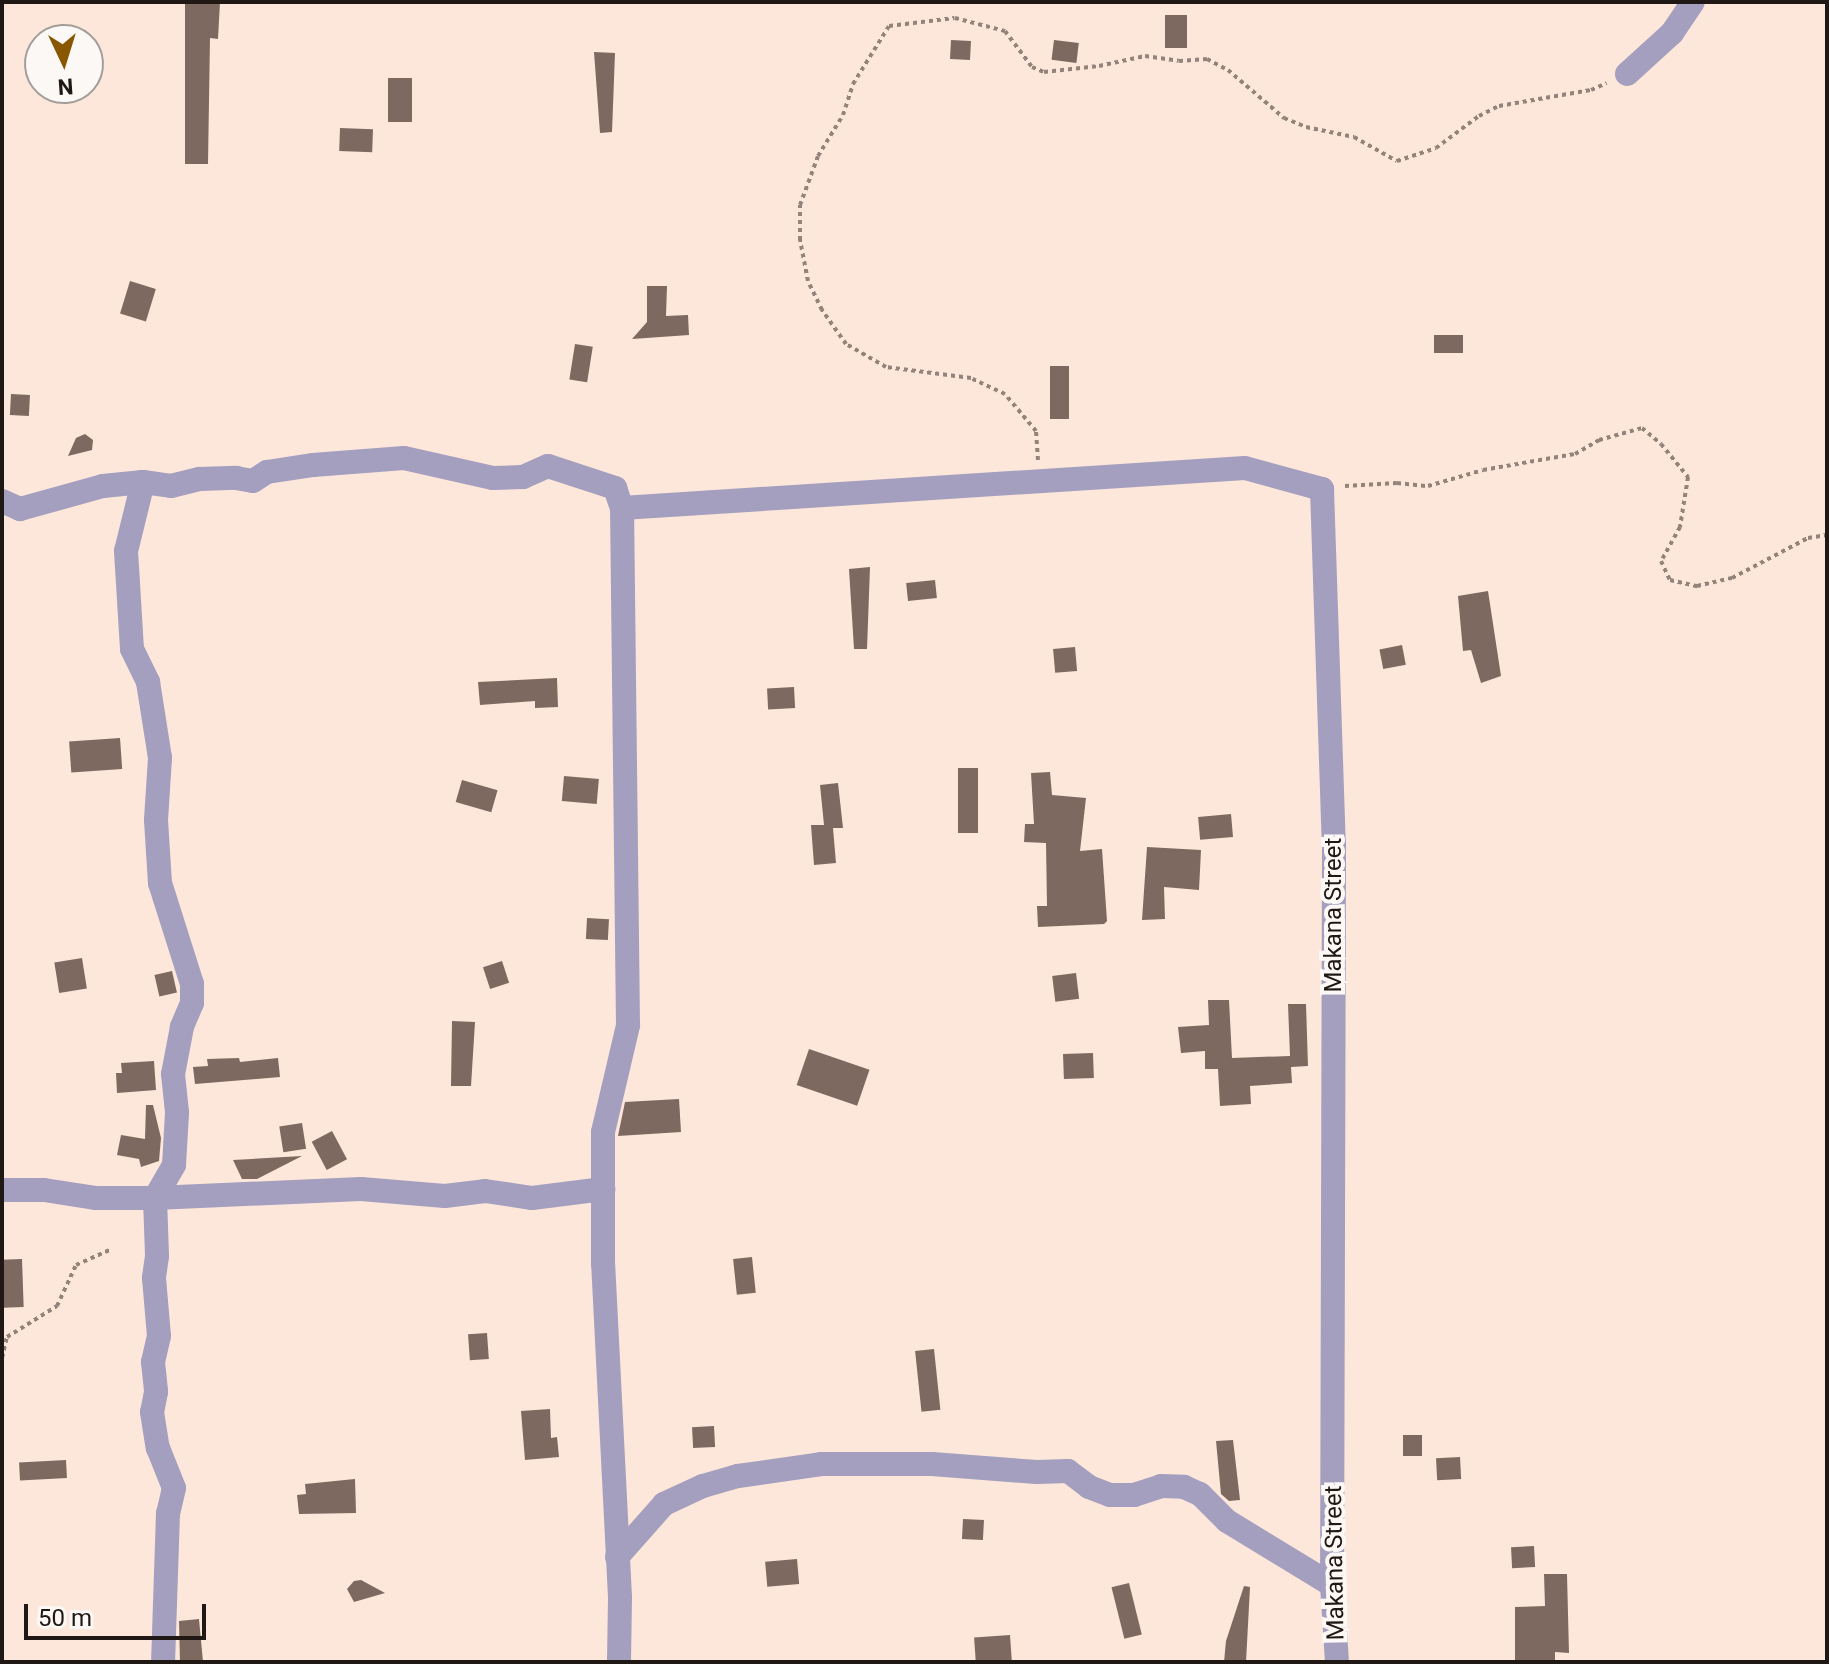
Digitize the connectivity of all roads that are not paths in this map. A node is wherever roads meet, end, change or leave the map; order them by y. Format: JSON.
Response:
{"nodes":[{"id":1,"x":1693,"y":2,"type":"edge"},
{"id":2,"x":1627,"y":74,"type":"road end"},
{"id":3,"x":143,"y":482,"type":"junction"},
{"id":4,"x":2,"y":501,"type":"edge"},
{"id":5,"x":622,"y":508,"type":"junction"},
{"id":6,"x":603,"y":1189,"type":"junction"},
{"id":7,"x":2,"y":1190,"type":"edge"},
{"id":8,"x":155,"y":1198,"type":"junction"},
{"id":9,"x":617,"y":1557,"type":"junction"},
{"id":10,"x":1332,"y":1585,"type":"junction"},
{"id":11,"x":163,"y":1662,"type":"edge"},
{"id":12,"x":619,"y":1662,"type":"edge"},
{"id":13,"x":1337,"y":1662,"type":"edge"}],
"edges":[{"from":1,"to":2,"type":"street"},
{"from":3,"to":4,"type":"street"},
{"from":3,"to":5,"type":"street"},
{"from":3,"to":8,"type":"street"},
{"from":5,"to":6,"type":"street"},
{"from":5,"to":10,"type":"street","name":"Makana Street"},
{"from":6,"to":8,"type":"street"},
{"from":6,"to":9,"type":"street"},
{"from":7,"to":8,"type":"street"},
{"from":8,"to":11,"type":"street"},
{"from":9,"to":10,"type":"street"},
{"from":9,"to":12,"type":"street"},
{"from":10,"to":13,"type":"street","name":"Makana Street"}]}
